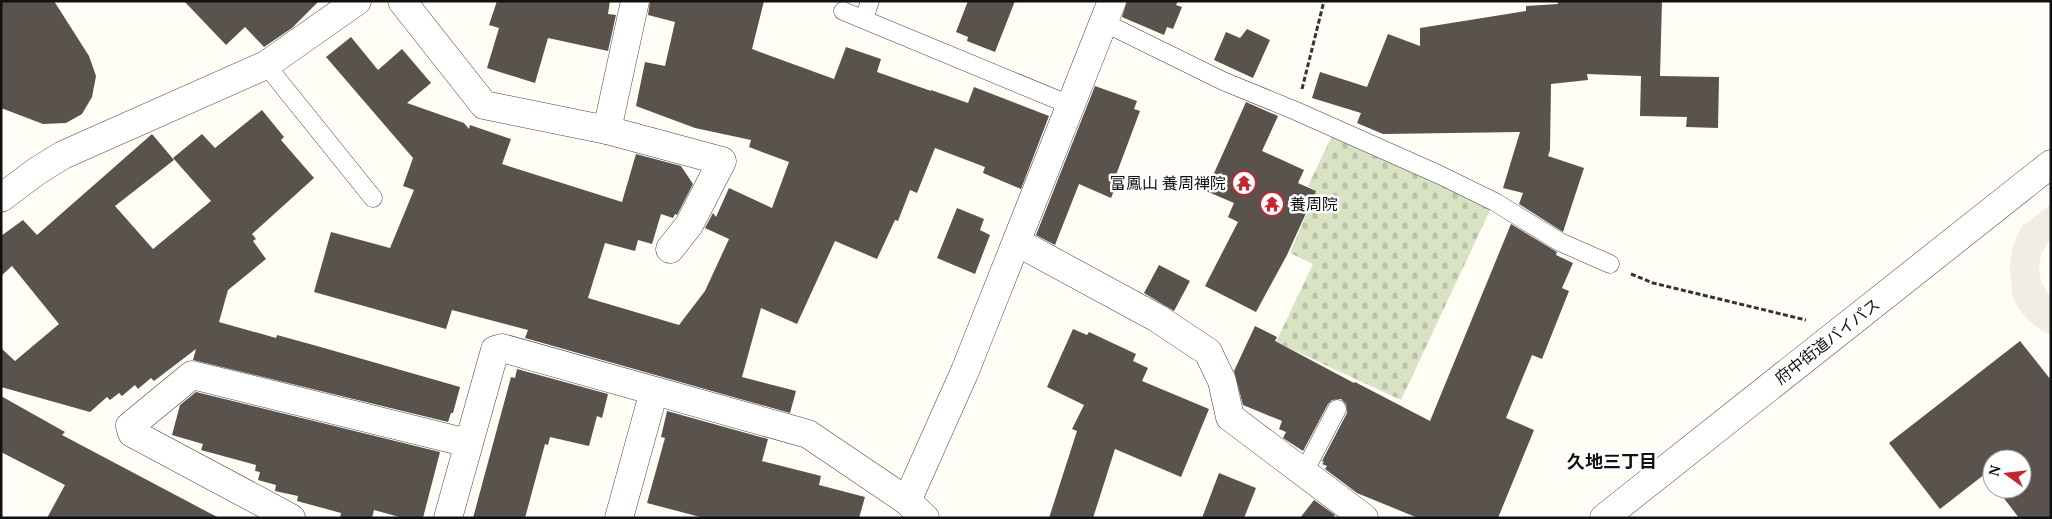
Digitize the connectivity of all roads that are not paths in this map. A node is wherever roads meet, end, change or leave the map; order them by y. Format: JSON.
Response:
{"nodes":[{"id":1,"x":356,"y":1,"type":"edge"},
{"id":2,"x":402,"y":1,"type":"edge"},
{"id":3,"x":635,"y":1,"type":"edge"},
{"id":4,"x":870,"y":1,"type":"edge"},
{"id":5,"x":843,"y":11,"type":"dead end"},
{"id":6,"x":1107,"y":11,"type":"edge"},
{"id":7,"x":864,"y":19,"type":"junction"},
{"id":8,"x":266,"y":65,"type":"junction"},
{"id":9,"x":1070,"y":105,"type":"junction"},
{"id":10,"x":606,"y":130,"type":"junction"},
{"id":11,"x":2051,"y":164,"type":"edge"},
{"id":12,"x":1,"y":198,"type":"edge"},
{"id":13,"x":373,"y":198,"type":"dead end"},
{"id":14,"x":1017,"y":242,"type":"junction"},
{"id":15,"x":670,"y":248,"type":"dead end"},
{"id":16,"x":1610,"y":264,"type":"road end"},
{"id":17,"x":654,"y":391,"type":"junction"},
{"id":18,"x":1337,"y":409,"type":"dead end"},
{"id":19,"x":468,"y":443,"type":"junction"},
{"id":20,"x":1304,"y":472,"type":"junction"},
{"id":21,"x":914,"y":511,"type":"edge"},
{"id":22,"x":292,"y":518,"type":"edge"},
{"id":23,"x":448,"y":518,"type":"edge"},
{"id":24,"x":619,"y":518,"type":"edge"},
{"id":25,"x":1364,"y":518,"type":"edge"},
{"id":26,"x":1604,"y":518,"type":"edge"}],
"edges":[{"from":1,"to":8,"type":"street"},
{"from":2,"to":10,"type":"street"},
{"from":3,"to":10,"type":"street"},
{"from":4,"to":7,"type":"lane"},
{"from":5,"to":7,"type":"lane"},
{"from":6,"to":9,"type":"street"},
{"from":6,"to":16,"type":"lane"},
{"from":7,"to":9,"type":"lane"},
{"from":8,"to":12,"type":"street"},
{"from":8,"to":13,"type":"lane"},
{"from":9,"to":14,"type":"street"},
{"from":10,"to":15,"type":"street"},
{"from":11,"to":26,"type":"street","name":"府中街道バイパス"},
{"from":14,"to":20,"type":"street"},
{"from":14,"to":21,"type":"street"},
{"from":17,"to":19,"type":"street"},
{"from":17,"to":21,"type":"street"},
{"from":17,"to":24,"type":"street"},
{"from":18,"to":20,"type":"lane"},
{"from":19,"to":22,"type":"street"},
{"from":19,"to":23,"type":"street"},
{"from":20,"to":25,"type":"street"}]}
